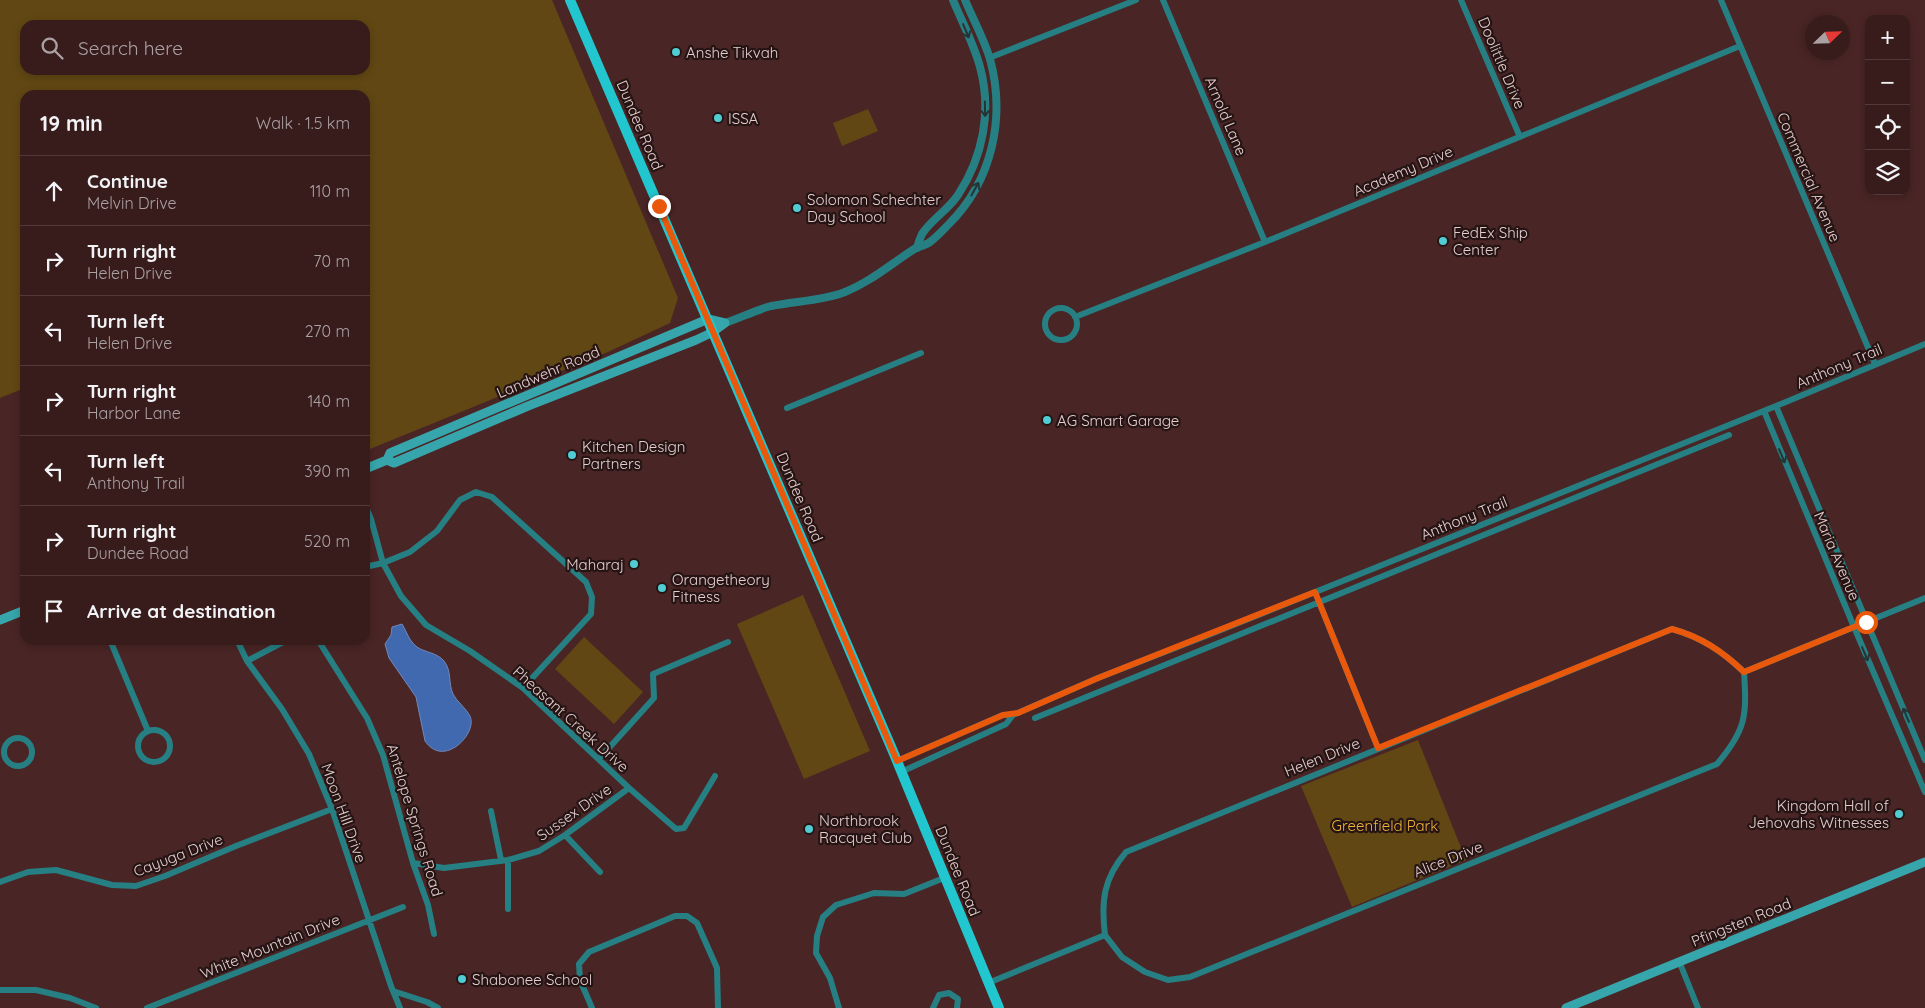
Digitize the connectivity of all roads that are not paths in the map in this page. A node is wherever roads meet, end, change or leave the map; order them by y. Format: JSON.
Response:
{"nodes":[{"id":1,"x":570,"y":0,"type":"edge"},
{"id":2,"x":953,"y":0,"type":"edge"},
{"id":3,"x":965,"y":0,"type":"edge"},
{"id":4,"x":1136,"y":0,"type":"edge"},
{"id":5,"x":1164,"y":0,"type":"edge"},
{"id":6,"x":1461,"y":0,"type":"edge"},
{"id":7,"x":1721,"y":0,"type":"edge"},
{"id":8,"x":1740,"y":46,"type":"junction"},
{"id":9,"x":989,"y":58,"type":"junction"},
{"id":10,"x":1520,"y":137,"type":"junction"},
{"id":11,"x":1264,"y":242,"type":"junction"},
{"id":12,"x":916,"y":248,"type":"junction"},
{"id":13,"x":1075,"y":317,"type":"junction"},
{"id":14,"x":708,"y":320,"type":"junction"},
{"id":15,"x":725,"y":323,"type":"junction"},
{"id":16,"x":713,"y":332,"type":"junction"},
{"id":17,"x":1925,"y":344,"type":"edge"},
{"id":18,"x":921,"y":353,"type":"dead end"},
{"id":19,"x":1875,"y":364,"type":"junction"},
{"id":20,"x":1776,"y":406,"type":"junction"},
{"id":21,"x":787,"y":408,"type":"dead end"},
{"id":22,"x":1764,"y":411,"type":"junction"},
{"id":23,"x":1729,"y":434,"type":"dead end"},
{"id":24,"x":387,"y":460,"type":"junction"},
{"id":25,"x":370,"y":467,"type":"edge"},
{"id":26,"x":370,"y":517,"type":"edge"},
{"id":27,"x":383,"y":563,"type":"junction"},
{"id":28,"x":370,"y":566,"type":"edge"},
{"id":29,"x":1315,"y":592,"type":"junction"},
{"id":30,"x":1925,"y":598,"type":"edge"},
{"id":31,"x":1319,"y":602,"type":"junction"},
{"id":32,"x":20,"y":612,"type":"edge"},
{"id":33,"x":0,"y":620,"type":"edge"},
{"id":34,"x":1866,"y":622,"type":"junction"},
{"id":35,"x":1854,"y":627,"type":"junction"},
{"id":36,"x":728,"y":642,"type":"dead end"},
{"id":37,"x":112,"y":645,"type":"edge"},
{"id":38,"x":239,"y":645,"type":"edge"},
{"id":39,"x":277,"y":645,"type":"edge"},
{"id":40,"x":321,"y":645,"type":"edge"},
{"id":41,"x":247,"y":661,"type":"junction"},
{"id":42,"x":1744,"y":672,"type":"junction"},
{"id":43,"x":1098,"y":678,"type":"junction"},
{"id":44,"x":523,"y":688,"type":"junction"},
{"id":45,"x":1103,"y":690,"type":"junction"},
{"id":46,"x":1012,"y":715,"type":"junction"},
{"id":47,"x":1035,"y":718,"type":"dead end"},
{"id":48,"x":148,"y":731,"type":"junction"},
{"id":49,"x":1378,"y":748,"type":"junction"},
{"id":50,"x":2,"y":754,"type":"edge"},
{"id":51,"x":599,"y":759,"type":"junction"},
{"id":52,"x":1925,"y":760,"type":"edge"},
{"id":53,"x":897,"y":761,"type":"junction"},
{"id":54,"x":902,"y":772,"type":"junction"},
{"id":55,"x":714,"y":776,"type":"dead end"},
{"id":56,"x":629,"y":788,"type":"junction"},
{"id":57,"x":1925,"y":792,"type":"edge"},
{"id":58,"x":332,"y":810,"type":"junction"},
{"id":59,"x":491,"y":811,"type":"dead end"},
{"id":60,"x":565,"y":836,"type":"junction"},
{"id":61,"x":504,"y":860,"type":"junction"},
{"id":62,"x":1925,"y":862,"type":"edge"},
{"id":63,"x":413,"y":863,"type":"junction"},
{"id":64,"x":600,"y":872,"type":"dead end"},
{"id":65,"x":944,"y":878,"type":"junction"},
{"id":66,"x":0,"y":882,"type":"edge"},
{"id":67,"x":403,"y":907,"type":"dead end"},
{"id":68,"x":508,"y":909,"type":"dead end"},
{"id":69,"x":369,"y":919,"type":"junction"},
{"id":70,"x":434,"y":934,"type":"dead end"},
{"id":71,"x":1105,"y":935,"type":"junction"},
{"id":72,"x":1679,"y":962,"type":"junction"},
{"id":73,"x":988,"y":983,"type":"junction"},
{"id":74,"x":0,"y":990,"type":"edge"},
{"id":75,"x":393,"y":991,"type":"junction"},
{"id":76,"x":96,"y":1008,"type":"edge"},
{"id":77,"x":147,"y":1008,"type":"edge"},
{"id":78,"x":400,"y":1008,"type":"edge"},
{"id":79,"x":438,"y":1008,"type":"edge"},
{"id":80,"x":592,"y":1008,"type":"edge"},
{"id":81,"x":718,"y":1008,"type":"edge"},
{"id":82,"x":839,"y":1008,"type":"edge"},
{"id":83,"x":933,"y":1008,"type":"edge"},
{"id":84,"x":957,"y":1008,"type":"edge"},
{"id":85,"x":999,"y":1008,"type":"edge"},
{"id":86,"x":1566,"y":1008,"type":"edge"},
{"id":87,"x":1698,"y":1008,"type":"edge"}],
"edges":[{"from":1,"to":14,"type":"main road","name":"Dundee Road"},
{"from":2,"to":12,"type":"street","name":"Landwehr Road","one_way":true},
{"from":3,"to":9,"type":"street","name":"Landwehr Road"},
{"from":4,"to":9,"type":"street"},
{"from":5,"to":11,"type":"street","name":"Arnold Lane"},
{"from":6,"to":10,"type":"street","name":"Doolittle Drive"},
{"from":7,"to":8,"type":"street","name":"Commercial Avenue"},
{"from":8,"to":10,"type":"street","name":"Academy Drive"},
{"from":8,"to":19,"type":"street","name":"Commercial Avenue"},
{"from":12,"to":9,"type":"street","name":"Landwehr Road","one_way":true},
{"from":10,"to":11,"type":"street","name":"Academy Drive"},
{"from":11,"to":13,"type":"street","name":"Academy Drive"},
{"from":12,"to":15,"type":"street","name":"Landwehr Road"},
{"from":13,"to":13,"type":"street"},
{"from":14,"to":15,"type":"main road"},
{"from":14,"to":16,"type":"main road","name":"Dundee Road"},
{"from":14,"to":24,"type":"main road","name":"Landwehr Road"},
{"from":15,"to":16,"type":"main road","name":"Landwehr Road"},
{"from":16,"to":24,"type":"main road","name":"Landwehr Road"},
{"from":16,"to":53,"type":"main road","name":"Dundee Road"},
{"from":17,"to":19,"type":"street","name":"Anthony Trail"},
{"from":18,"to":21,"type":"street"},
{"from":19,"to":20,"type":"street","name":"Anthony Trail"},
{"from":20,"to":22,"type":"street","name":"Anthony Trail"},
{"from":20,"to":34,"type":"street","name":"Maria Avenue"},
{"from":22,"to":29,"type":"street","name":"Anthony Trail"},
{"from":22,"to":35,"type":"street","name":"Maria Avenue","one_way":true},
{"from":23,"to":31,"type":"street","name":"Anthony Trail"},
{"from":24,"to":25,"type":"main road","name":"Landwehr Road"},
{"from":26,"to":27,"type":"street","name":"Pheasant Creek Drive"},
{"from":27,"to":28,"type":"street"},
{"from":27,"to":44,"type":"street","name":"Pheasant Creek Drive"},
{"from":27,"to":44,"type":"street"},
{"from":29,"to":31,"type":"street"},
{"from":29,"to":43,"type":"street","name":"Anthony Trail"},
{"from":30,"to":34,"type":"street"},
{"from":31,"to":45,"type":"street","name":"Anthony Trail"},
{"from":31,"to":49,"type":"street"},
{"from":32,"to":33,"type":"main road"},
{"from":34,"to":35,"type":"street"},
{"from":52,"to":34,"type":"street","name":"Maria Avenue","one_way":true},
{"from":35,"to":42,"type":"street"},
{"from":35,"to":57,"type":"street","name":"Maria Avenue","one_way":true},
{"from":36,"to":51,"type":"street"},
{"from":37,"to":48,"type":"street"},
{"from":38,"to":41,"type":"street","name":"Moon Hill Drive"},
{"from":39,"to":41,"type":"street"},
{"from":40,"to":63,"type":"street","name":"Antelope Springs Road"},
{"from":41,"to":58,"type":"street","name":"Moon Hill Drive"},
{"from":42,"to":49,"type":"street","name":"Helen Drive"},
{"from":42,"to":71,"type":"street","name":"Alice Drive"},
{"from":43,"to":45,"type":"street"},
{"from":43,"to":46,"type":"street","name":"Anthony Trail"},
{"from":44,"to":51,"type":"street","name":"Pheasant Creek Drive"},
{"from":45,"to":47,"type":"street","name":"Anthony Trail"},
{"from":46,"to":53,"type":"street","name":"Anthony Trail"},
{"from":46,"to":54,"type":"street","name":"Anthony Trail"},
{"from":48,"to":48,"type":"street"},
{"from":49,"to":71,"type":"street","name":"Helen Drive"},
{"from":50,"to":50,"type":"street"},
{"from":51,"to":56,"type":"street","name":"Pheasant Creek Drive"},
{"from":53,"to":54,"type":"main road","name":"Dundee Road"},
{"from":54,"to":65,"type":"main road","name":"Dundee Road"},
{"from":55,"to":56,"type":"street","name":"Pheasant Creek Drive"},
{"from":56,"to":60,"type":"street","name":"Sussex Drive"},
{"from":58,"to":66,"type":"street","name":"Cayuga Drive"},
{"from":58,"to":69,"type":"street","name":"Moon Hill Drive"},
{"from":59,"to":61,"type":"street"},
{"from":60,"to":61,"type":"street","name":"Sussex Drive"},
{"from":60,"to":64,"type":"street"},
{"from":61,"to":63,"type":"street","name":"Sussex Drive"},
{"from":61,"to":68,"type":"street"},
{"from":62,"to":72,"type":"main road","name":"Pfingsten Road"},
{"from":63,"to":70,"type":"street","name":"Antelope Springs Road"},
{"from":65,"to":73,"type":"main road","name":"Dundee Road"},
{"from":65,"to":82,"type":"street"},
{"from":67,"to":69,"type":"street","name":"White Mountain Drive"},
{"from":69,"to":75,"type":"street","name":"Moon Hill Drive"},
{"from":69,"to":77,"type":"street","name":"White Mountain Drive"},
{"from":71,"to":73,"type":"street"},
{"from":72,"to":86,"type":"main road","name":"Pfingsten Road"},
{"from":72,"to":87,"type":"street"},
{"from":73,"to":85,"type":"main road","name":"Dundee Road"},
{"from":74,"to":76,"type":"street"},
{"from":75,"to":78,"type":"street","name":"Moon Hill Drive"},
{"from":75,"to":79,"type":"street"},
{"from":80,"to":81,"type":"street"},
{"from":83,"to":84,"type":"street"}]}
